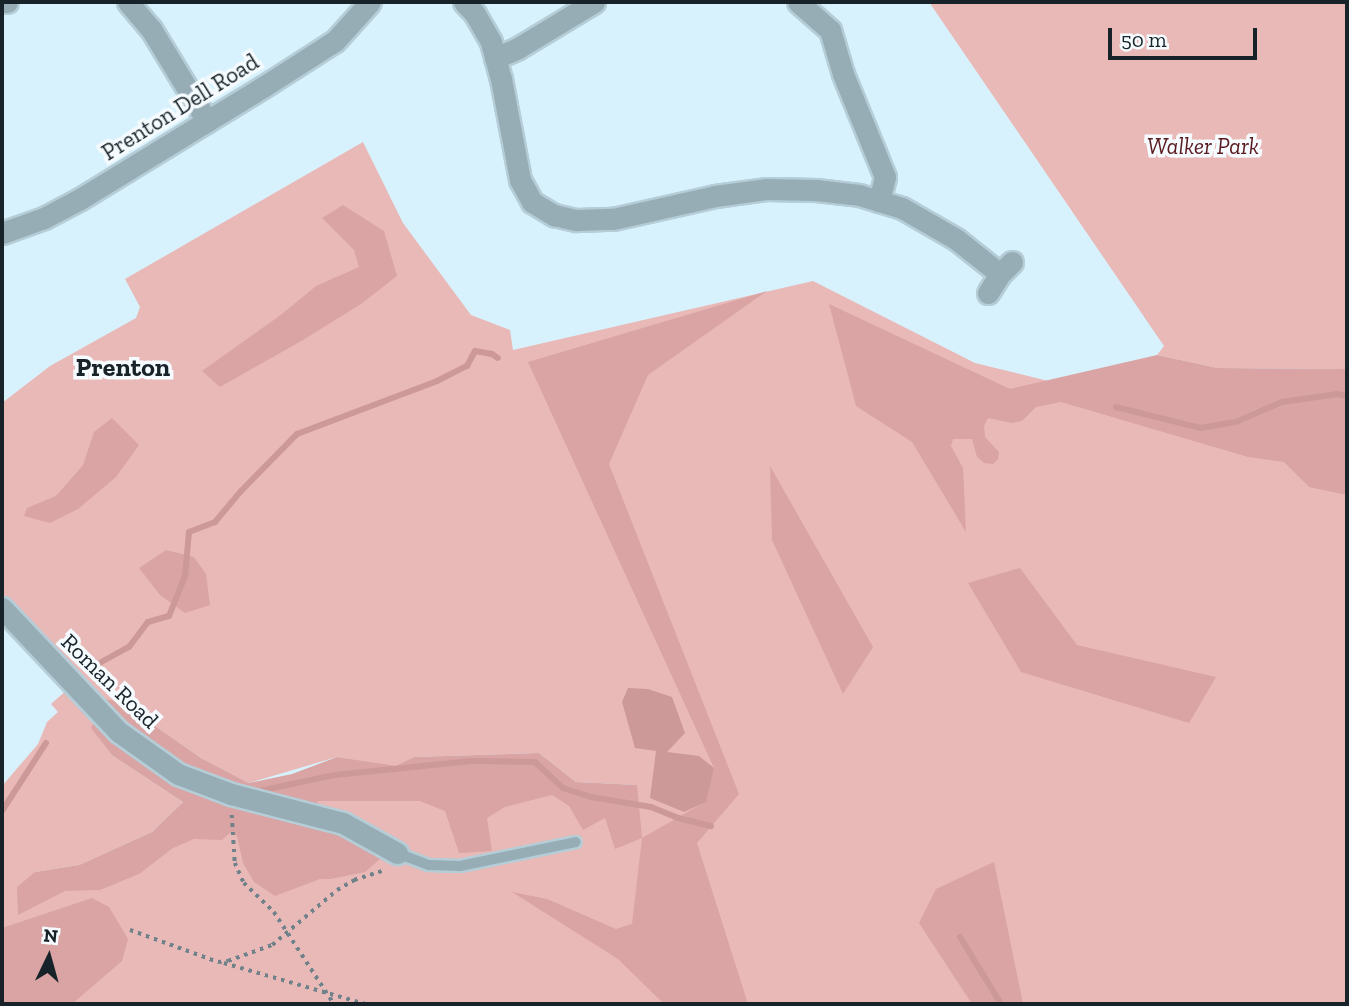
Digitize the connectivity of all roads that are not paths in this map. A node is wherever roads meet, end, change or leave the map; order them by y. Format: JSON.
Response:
{"nodes":[{"id":1,"x":128,"y":2,"type":"edge"},
{"id":2,"x":370,"y":2,"type":"edge"},
{"id":3,"x":464,"y":2,"type":"edge"},
{"id":4,"x":594,"y":2,"type":"edge"},
{"id":5,"x":798,"y":2,"type":"edge"},
{"id":6,"x":495,"y":58,"type":"junction"},
{"id":7,"x":207,"y":121,"type":"junction"},
{"id":8,"x":879,"y":201,"type":"junction"},
{"id":9,"x":2,"y":233,"type":"edge"},
{"id":10,"x":988,"y":293,"type":"dead end"},
{"id":11,"x":2,"y":608,"type":"edge"},
{"id":12,"x":576,"y":842,"type":"dead end"},
{"id":13,"x":392,"y":861,"type":"joint"}],
"edges":[{"from":1,"to":7,"type":"street"},
{"from":2,"to":7,"type":"street","name":"Prenton Dell Road"},
{"from":3,"to":6,"type":"street"},
{"from":4,"to":6,"type":"street"},
{"from":5,"to":8,"type":"street"},
{"from":6,"to":8,"type":"street"},
{"from":7,"to":9,"type":"street","name":"Prenton Dell Road"},
{"from":8,"to":10,"type":"street"},
{"from":11,"to":13,"type":"street","name":"Roman Road"},
{"from":12,"to":13,"type":"lane"}]}
